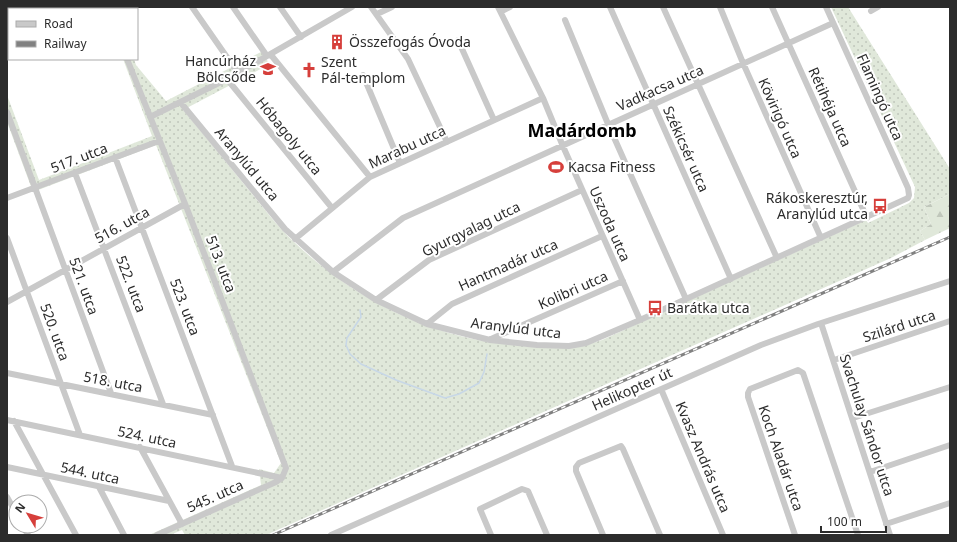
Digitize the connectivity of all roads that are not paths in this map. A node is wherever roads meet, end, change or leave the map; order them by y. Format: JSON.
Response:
{"nodes":[{"id":1,"x":192,"y":7,"type":"edge"},
{"id":2,"x":233,"y":7,"type":"edge"},
{"id":3,"x":280,"y":7,"type":"edge"},
{"id":4,"x":352,"y":7,"type":"edge"},
{"id":5,"x":371,"y":7,"type":"edge"},
{"id":6,"x":392,"y":7,"type":"edge"},
{"id":7,"x":510,"y":7,"type":"edge"},
{"id":8,"x":610,"y":7,"type":"edge"},
{"id":9,"x":663,"y":7,"type":"edge"},
{"id":10,"x":720,"y":7,"type":"edge"},
{"id":11,"x":772,"y":7,"type":"edge"},
{"id":12,"x":826,"y":7,"type":"edge"},
{"id":13,"x":878,"y":7,"type":"edge"},
{"id":14,"x":500,"y":9,"type":"edge"},
{"id":15,"x":871,"y":11,"type":"dead end"},
{"id":16,"x":376,"y":14,"type":"junction"},
{"id":17,"x":565,"y":20,"type":"dead end"},
{"id":18,"x":833,"y":23,"type":"junction"},
{"id":19,"x":301,"y":37,"type":"junction"},
{"id":20,"x":458,"y":40,"type":"dead end"},
{"id":21,"x":788,"y":43,"type":"junction"},
{"id":22,"x":269,"y":55,"type":"junction"},
{"id":23,"x":127,"y":60,"type":"edge"},
{"id":24,"x":742,"y":63,"type":"junction"},
{"id":25,"x":238,"y":73,"type":"junction"},
{"id":26,"x":363,"y":75,"type":"dead end"},
{"id":27,"x":227,"y":79,"type":"junction"},
{"id":28,"x":698,"y":84,"type":"junction"},
{"id":29,"x":543,"y":98,"type":"junction"},
{"id":30,"x":181,"y":103,"type":"junction"},
{"id":31,"x":652,"y":104,"type":"junction"},
{"id":32,"x":7,"y":112,"type":"edge"},
{"id":33,"x":150,"y":117,"type":"junction"},
{"id":34,"x":494,"y":120,"type":"junction"},
{"id":35,"x":608,"y":124,"type":"junction"},
{"id":36,"x":159,"y":141,"type":"junction"},
{"id":37,"x":446,"y":142,"type":"junction"},
{"id":38,"x":562,"y":144,"type":"junction"},
{"id":39,"x":115,"y":157,"type":"junction"},
{"id":40,"x":400,"y":163,"type":"junction"},
{"id":41,"x":75,"y":173,"type":"junction"},
{"id":42,"x":370,"y":177,"type":"junction"},
{"id":43,"x":34,"y":188,"type":"junction"},
{"id":44,"x":582,"y":190,"type":"junction"},
{"id":45,"x":7,"y":198,"type":"edge"},
{"id":46,"x":908,"y":198,"type":"joint"},
{"id":47,"x":185,"y":204,"type":"junction"},
{"id":48,"x":332,"y":208,"type":"junction"},
{"id":49,"x":866,"y":218,"type":"junction"},
{"id":50,"x":142,"y":228,"type":"junction"},
{"id":51,"x":602,"y":236,"type":"junction"},
{"id":52,"x":7,"y":238,"type":"edge"},
{"id":53,"x":821,"y":238,"type":"junction"},
{"id":54,"x":295,"y":239,"type":"junction"},
{"id":55,"x":104,"y":248,"type":"junction"},
{"id":56,"x":777,"y":258,"type":"junction"},
{"id":57,"x":65,"y":269,"type":"junction"},
{"id":58,"x":333,"y":272,"type":"junction"},
{"id":59,"x":731,"y":279,"type":"junction"},
{"id":60,"x":623,"y":281,"type":"junction"},
{"id":61,"x":950,"y":281,"type":"edge"},
{"id":62,"x":27,"y":291,"type":"junction"},
{"id":63,"x":686,"y":299,"type":"junction"},
{"id":64,"x":376,"y":300,"type":"junction"},
{"id":65,"x":7,"y":302,"type":"edge"},
{"id":66,"x":640,"y":320,"type":"junction"},
{"id":67,"x":950,"y":321,"type":"edge"},
{"id":68,"x":821,"y":323,"type":"junction"},
{"id":69,"x":427,"y":324,"type":"junction"},
{"id":70,"x":490,"y":340,"type":"junction"},
{"id":71,"x":834,"y":360,"type":"junction"},
{"id":72,"x":7,"y":372,"type":"edge"},
{"id":73,"x":61,"y":384,"type":"junction"},
{"id":74,"x":950,"y":387,"type":"edge"},
{"id":75,"x":661,"y":389,"type":"junction"},
{"id":76,"x":111,"y":393,"type":"junction"},
{"id":77,"x":163,"y":404,"type":"junction"},
{"id":78,"x":213,"y":415,"type":"junction"},
{"id":79,"x":853,"y":418,"type":"junction"},
{"id":80,"x":7,"y":420,"type":"edge"},
{"id":81,"x":14,"y":421,"type":"junction"},
{"id":82,"x":80,"y":435,"type":"junction"},
{"id":83,"x":950,"y":445,"type":"edge"},
{"id":84,"x":140,"y":447,"type":"junction"},
{"id":85,"x":232,"y":466,"type":"junction"},
{"id":86,"x":7,"y":467,"type":"edge"},
{"id":87,"x":870,"y":472,"type":"junction"},
{"id":88,"x":44,"y":475,"type":"junction"},
{"id":89,"x":282,"y":478,"type":"junction"},
{"id":90,"x":99,"y":487,"type":"junction"},
{"id":91,"x":169,"y":501,"type":"junction"},
{"id":92,"x":950,"y":503,"type":"edge"},
{"id":93,"x":182,"y":524,"type":"junction"},
{"id":94,"x":886,"y":524,"type":"junction"},
{"id":95,"x":76,"y":535,"type":"edge"},
{"id":96,"x":124,"y":535,"type":"edge"},
{"id":97,"x":157,"y":535,"type":"edge"},
{"id":98,"x":331,"y":535,"type":"edge"},
{"id":99,"x":491,"y":535,"type":"edge"},
{"id":100,"x":547,"y":535,"type":"edge"},
{"id":101,"x":603,"y":535,"type":"edge"},
{"id":102,"x":660,"y":535,"type":"edge"},
{"id":103,"x":723,"y":535,"type":"edge"},
{"id":104,"x":795,"y":535,"type":"edge"},
{"id":105,"x":858,"y":535,"type":"edge"},
{"id":106,"x":890,"y":535,"type":"edge"}],
"edges":[{"from":1,"to":25,"type":"street"},
{"from":2,"to":22,"type":"street"},
{"from":3,"to":19,"type":"street"},
{"from":4,"to":19,"type":"street"},
{"from":5,"to":16,"type":"street"},
{"from":6,"to":16,"type":"street"},
{"from":7,"to":14,"type":"street"},
{"from":8,"to":31,"type":"street","name":"Székicsér utca"},
{"from":9,"to":28,"type":"street"},
{"from":10,"to":24,"type":"street","name":"Kövirigó utca"},
{"from":11,"to":21,"type":"street","name":"Rétihéja utca"},
{"from":12,"to":18,"type":"street","name":"Flamingó utca"},
{"from":13,"to":15,"type":"street"},
{"from":14,"to":29,"type":"street","name":"Uszoda utca"},
{"from":16,"to":37,"type":"street"},
{"from":17,"to":35,"type":"street"},
{"from":18,"to":21,"type":"street","name":"Vadkacsa utca"},
{"from":18,"to":46,"type":"street","name":"Flamingó utca"},
{"from":19,"to":22,"type":"street"},
{"from":20,"to":34,"type":"street"},
{"from":21,"to":24,"type":"street","name":"Vadkacsa utca"},
{"from":21,"to":49,"type":"street","name":"Rétihéja utca"},
{"from":22,"to":25,"type":"street"},
{"from":22,"to":42,"type":"street"},
{"from":23,"to":33,"type":"street","name":"513. utca"},
{"from":24,"to":28,"type":"street","name":"Vadkacsa utca"},
{"from":24,"to":53,"type":"street","name":"Kövirigó utca"},
{"from":25,"to":27,"type":"street"},
{"from":26,"to":40,"type":"street"},
{"from":27,"to":30,"type":"street"},
{"from":27,"to":48,"type":"street","name":"Hóbagoly utca"},
{"from":28,"to":31,"type":"street","name":"Vadkacsa utca"},
{"from":28,"to":56,"type":"street"},
{"from":29,"to":34,"type":"street","name":"Marabu utca"},
{"from":29,"to":38,"type":"street","name":"Uszoda utca"},
{"from":30,"to":33,"type":"street"},
{"from":30,"to":54,"type":"street","name":"Aranylúd utca"},
{"from":31,"to":35,"type":"street","name":"Vadkacsa utca"},
{"from":31,"to":59,"type":"street","name":"Székicsér utca"},
{"from":32,"to":43,"type":"street","name":"521. utca"},
{"from":33,"to":36,"type":"street","name":"513. utca"},
{"from":34,"to":37,"type":"street","name":"Marabu utca"},
{"from":35,"to":38,"type":"street","name":"Vadkacsa utca"},
{"from":35,"to":63,"type":"street"},
{"from":36,"to":39,"type":"street","name":"517. utca"},
{"from":36,"to":47,"type":"street","name":"513. utca"},
{"from":37,"to":40,"type":"street","name":"Marabu utca"},
{"from":38,"to":44,"type":"street","name":"Uszoda utca"},
{"from":38,"to":58,"type":"street","name":"Vadkacsa utca"},
{"from":39,"to":41,"type":"street","name":"517. utca"},
{"from":39,"to":50,"type":"street","name":"523. utca"},
{"from":40,"to":42,"type":"street","name":"Marabu utca"},
{"from":41,"to":43,"type":"street","name":"517. utca"},
{"from":41,"to":55,"type":"street","name":"522. utca"},
{"from":42,"to":48,"type":"street","name":"Marabu utca"},
{"from":43,"to":45,"type":"street","name":"517. utca"},
{"from":43,"to":57,"type":"street","name":"521. utca"},
{"from":44,"to":51,"type":"street","name":"Uszoda utca"},
{"from":44,"to":64,"type":"street","name":"Gyurgyalag utca"},
{"from":46,"to":49,"type":"street","name":"Aranylúd utca"},
{"from":47,"to":50,"type":"street","name":"516. utca"},
{"from":47,"to":89,"type":"street","name":"513. utca"},
{"from":48,"to":54,"type":"street","name":"Marabu utca"},
{"from":49,"to":53,"type":"street","name":"Aranylúd utca"},
{"from":50,"to":55,"type":"street","name":"516. utca"},
{"from":50,"to":78,"type":"street","name":"523. utca"},
{"from":51,"to":60,"type":"street","name":"Uszoda utca"},
{"from":51,"to":69,"type":"street","name":"Hantmadár utca"},
{"from":52,"to":62,"type":"street","name":"520. utca"},
{"from":53,"to":56,"type":"street","name":"Aranylúd utca"},
{"from":54,"to":58,"type":"street","name":"Aranylúd utca"},
{"from":55,"to":57,"type":"street","name":"516. utca"},
{"from":55,"to":77,"type":"street","name":"522. utca"},
{"from":56,"to":59,"type":"street","name":"Aranylúd utca"},
{"from":57,"to":62,"type":"street","name":"516. utca"},
{"from":57,"to":76,"type":"street","name":"521. utca"},
{"from":58,"to":64,"type":"street","name":"Aranylúd utca"},
{"from":59,"to":63,"type":"street","name":"Aranylúd utca"},
{"from":60,"to":66,"type":"street","name":"Uszoda utca"},
{"from":60,"to":70,"type":"street","name":"Kolibri utca"},
{"from":61,"to":68,"type":"street","name":"Helikopter út"},
{"from":62,"to":65,"type":"street","name":"516. utca"},
{"from":62,"to":73,"type":"street","name":"520. utca"},
{"from":63,"to":66,"type":"street","name":"Aranylúd utca"},
{"from":64,"to":69,"type":"street","name":"Aranylúd utca"},
{"from":66,"to":70,"type":"street","name":"Aranylúd utca"},
{"from":67,"to":71,"type":"street","name":"Szilárd utca"},
{"from":68,"to":71,"type":"street","name":"Svachulay Sándor utca"},
{"from":68,"to":75,"type":"street","name":"Helikopter út"},
{"from":69,"to":70,"type":"street","name":"Aranylúd utca"},
{"from":71,"to":79,"type":"street","name":"Svachulay Sándor utca"},
{"from":72,"to":73,"type":"street","name":"518. utca"},
{"from":73,"to":76,"type":"street","name":"518. utca"},
{"from":73,"to":82,"type":"street","name":"520. utca"},
{"from":74,"to":79,"type":"street"},
{"from":75,"to":98,"type":"street","name":"Helikopter út"},
{"from":75,"to":103,"type":"street","name":"Kvasz András utca"},
{"from":76,"to":77,"type":"street","name":"518. utca"},
{"from":77,"to":78,"type":"street","name":"518. utca"},
{"from":78,"to":85,"type":"street","name":"523. utca"},
{"from":79,"to":87,"type":"street","name":"Svachulay Sándor utca"},
{"from":80,"to":81,"type":"street","name":"524. utca"},
{"from":81,"to":82,"type":"street","name":"524. utca"},
{"from":81,"to":88,"type":"street"},
{"from":82,"to":84,"type":"street","name":"524. utca"},
{"from":83,"to":87,"type":"street"},
{"from":84,"to":85,"type":"street","name":"524. utca"},
{"from":84,"to":91,"type":"street"},
{"from":85,"to":89,"type":"street","name":"524. utca"},
{"from":86,"to":88,"type":"street","name":"544. utca"},
{"from":87,"to":94,"type":"street","name":"Svachulay Sándor utca"},
{"from":88,"to":90,"type":"street","name":"544. utca"},
{"from":88,"to":95,"type":"street"},
{"from":89,"to":93,"type":"street","name":"545. utca"},
{"from":90,"to":91,"type":"street","name":"544. utca"},
{"from":90,"to":96,"type":"street"},
{"from":91,"to":93,"type":"street"},
{"from":92,"to":94,"type":"street"},
{"from":93,"to":97,"type":"street","name":"545. utca"},
{"from":94,"to":106,"type":"street","name":"Svachulay Sándor utca"},
{"from":99,"to":100,"type":"street"},
{"from":101,"to":102,"type":"street"},
{"from":104,"to":105,"type":"street","name":"Koch Aladár utca"}]}
